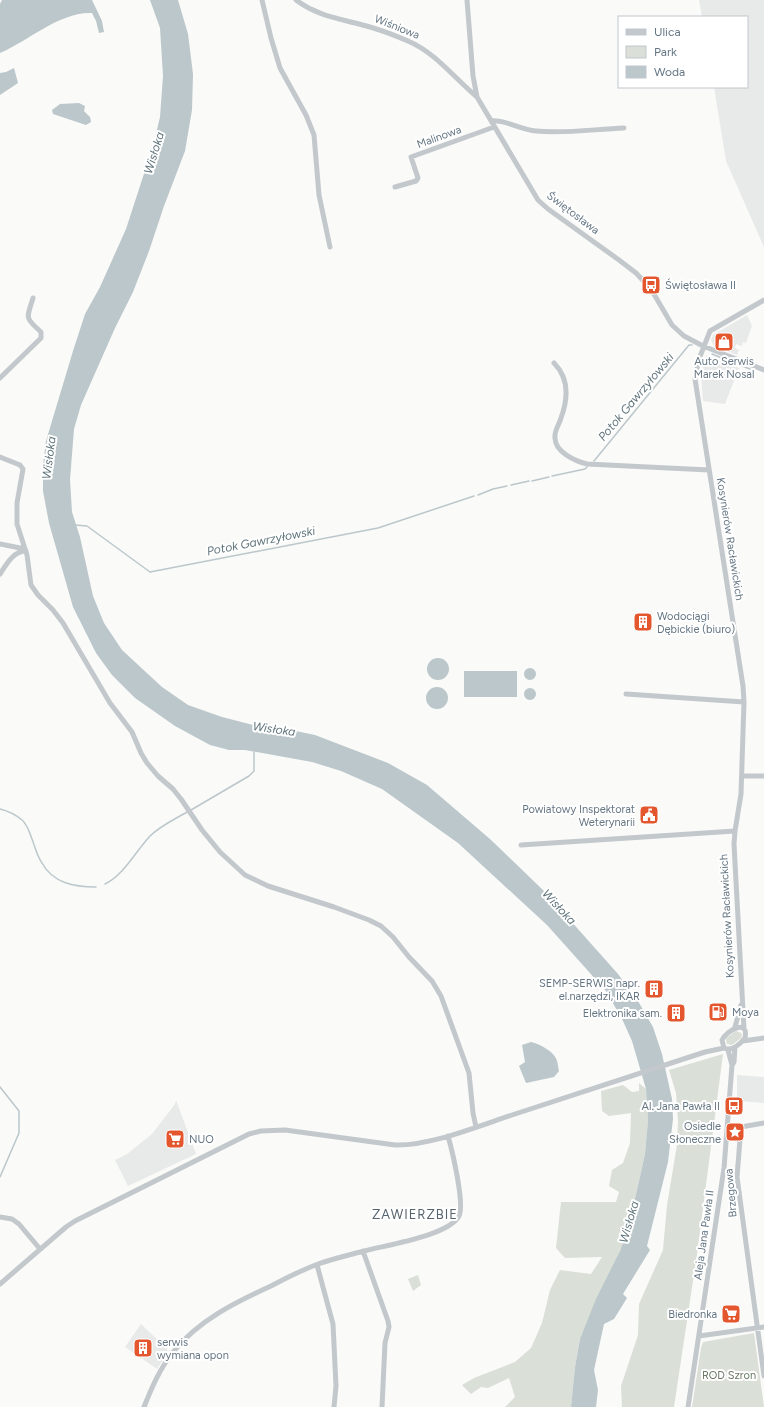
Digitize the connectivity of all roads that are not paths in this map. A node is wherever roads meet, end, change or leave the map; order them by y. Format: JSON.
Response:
{"nodes":[{"id":1,"x":262,"y":0,"type":"edge"},
{"id":2,"x":296,"y":0,"type":"edge"},
{"id":3,"x":467,"y":0,"type":"edge"},
{"id":4,"x":477,"y":97,"type":"junction"},
{"id":5,"x":491,"y":121,"type":"junction"},
{"id":6,"x":494,"y":127,"type":"junction"},
{"id":7,"x":624,"y":128,"type":"dead end"},
{"id":8,"x":396,"y":188,"type":"dead end"},
{"id":9,"x":330,"y":247,"type":"dead end"},
{"id":10,"x":33,"y":298,"type":"dead end"},
{"id":11,"x":764,"y":300,"type":"edge"},
{"id":12,"x":703,"y":346,"type":"junction"},
{"id":13,"x":554,"y":363,"type":"dead end"},
{"id":14,"x":764,"y":370,"type":"edge"},
{"id":15,"x":0,"y":378,"type":"edge"},
{"id":16,"x":0,"y":457,"type":"edge"},
{"id":17,"x":709,"y":470,"type":"junction"},
{"id":18,"x":0,"y":544,"type":"edge"},
{"id":19,"x":26,"y":550,"type":"junction"},
{"id":20,"x":0,"y":574,"type":"edge"},
{"id":21,"x":626,"y":694,"type":"dead end"},
{"id":22,"x":744,"y":702,"type":"junction"},
{"id":23,"x":742,"y":776,"type":"junction"},
{"id":24,"x":764,"y":776,"type":"edge"},
{"id":25,"x":735,"y":831,"type":"junction"},
{"id":26,"x":521,"y":844,"type":"dead end"},
{"id":27,"x":742,"y":1000,"type":"junction"},
{"id":28,"x":735,"y":1027,"type":"junction"},
{"id":29,"x":745,"y":1031,"type":"junction"},
{"id":30,"x":763,"y":1038,"type":"edge"},
{"id":31,"x":722,"y":1040,"type":"junction"},
{"id":32,"x":743,"y":1041,"type":"junction"},
{"id":33,"x":735,"y":1047,"type":"junction"},
{"id":34,"x":726,"y":1049,"type":"junction"},
{"id":35,"x":705,"y":1052,"type":"junction"},
{"id":36,"x":732,"y":1065,"type":"junction"},
{"id":37,"x":764,"y":1123,"type":"edge"},
{"id":38,"x":728,"y":1126,"type":"junction"},
{"id":39,"x":741,"y":1126,"type":"junction"},
{"id":40,"x":476,"y":1127,"type":"junction"},
{"id":41,"x":448,"y":1136,"type":"junction"},
{"id":42,"x":0,"y":1217,"type":"edge"},
{"id":43,"x":40,"y":1249,"type":"junction"},
{"id":44,"x":363,"y":1251,"type":"junction"},
{"id":45,"x":317,"y":1265,"type":"junction"},
{"id":46,"x":0,"y":1284,"type":"edge"},
{"id":47,"x":764,"y":1327,"type":"edge"},
{"id":48,"x":758,"y":1328,"type":"junction"},
{"id":49,"x":699,"y":1336,"type":"junction"},
{"id":50,"x":764,"y":1376,"type":"edge"},
{"id":51,"x":144,"y":1407,"type":"edge"},
{"id":52,"x":334,"y":1407,"type":"edge"},
{"id":53,"x":382,"y":1407,"type":"edge"},
{"id":54,"x":688,"y":1407,"type":"edge"}],
"edges":[{"from":1,"to":9,"type":"street"},
{"from":2,"to":4,"type":"street","name":"Wiśniowa"},
{"from":3,"to":4,"type":"street","name":"Świętosława"},
{"from":4,"to":5,"type":"street","name":"Świętosława"},
{"from":5,"to":6,"type":"street","name":"Świętosława"},
{"from":5,"to":7,"type":"street"},
{"from":6,"to":8,"type":"street","name":"Malinowa"},
{"from":6,"to":12,"type":"street","name":"Świętosława"},
{"from":10,"to":15,"type":"street"},
{"from":11,"to":12,"type":"street","name":"Kosynierów Racławickich"},
{"from":12,"to":14,"type":"street","name":"Świętosława"},
{"from":12,"to":17,"type":"street","name":"Kosynierów Racławickich"},
{"from":13,"to":17,"type":"street"},
{"from":16,"to":19,"type":"street"},
{"from":17,"to":22,"type":"street","name":"Kosynierów Racławickich"},
{"from":18,"to":19,"type":"street"},
{"from":19,"to":20,"type":"street"},
{"from":19,"to":40,"type":"street"},
{"from":21,"to":22,"type":"street"},
{"from":22,"to":23,"type":"street","name":"Kosynierów Racławickich"},
{"from":23,"to":24,"type":"street"},
{"from":23,"to":25,"type":"street","name":"Kosynierów Racławickich"},
{"from":25,"to":26,"type":"street"},
{"from":25,"to":27,"type":"street","name":"Kosynierów Racławickich"},
{"from":27,"to":28,"type":"street","name":"Kosynierów Racławickich"},
{"from":27,"to":29,"type":"street","name":"Kosynierów Racławickich"},
{"from":28,"to":29,"type":"street"},
{"from":28,"to":31,"type":"street"},
{"from":29,"to":30,"type":"street"},
{"from":29,"to":32,"type":"street"},
{"from":30,"to":32,"type":"street"},
{"from":31,"to":34,"type":"street"},
{"from":31,"to":35,"type":"street"},
{"from":32,"to":33,"type":"street"},
{"from":33,"to":34,"type":"street"},
{"from":33,"to":36,"type":"street","name":"Aleja Jana Pawła II"},
{"from":34,"to":35,"type":"street"},
{"from":34,"to":36,"type":"street","name":"Aleja Jana Pawła II"},
{"from":35,"to":40,"type":"street"},
{"from":36,"to":38,"type":"street","name":"Aleja Jana Pawła II"},
{"from":37,"to":39,"type":"street"},
{"from":38,"to":39,"type":"street"},
{"from":38,"to":49,"type":"street","name":"Aleja Jana Pawła II"},
{"from":39,"to":48,"type":"street","name":"Brzegowa"},
{"from":40,"to":41,"type":"street"},
{"from":41,"to":43,"type":"street"},
{"from":41,"to":44,"type":"street"},
{"from":42,"to":43,"type":"street"},
{"from":43,"to":46,"type":"street"},
{"from":44,"to":45,"type":"street"},
{"from":44,"to":53,"type":"street"},
{"from":45,"to":51,"type":"street"},
{"from":45,"to":52,"type":"street"},
{"from":47,"to":48,"type":"street"},
{"from":48,"to":49,"type":"street"},
{"from":48,"to":50,"type":"street","name":"Brzegowa"},
{"from":49,"to":54,"type":"street","name":"Aleja Jana Pawła II"}]}
